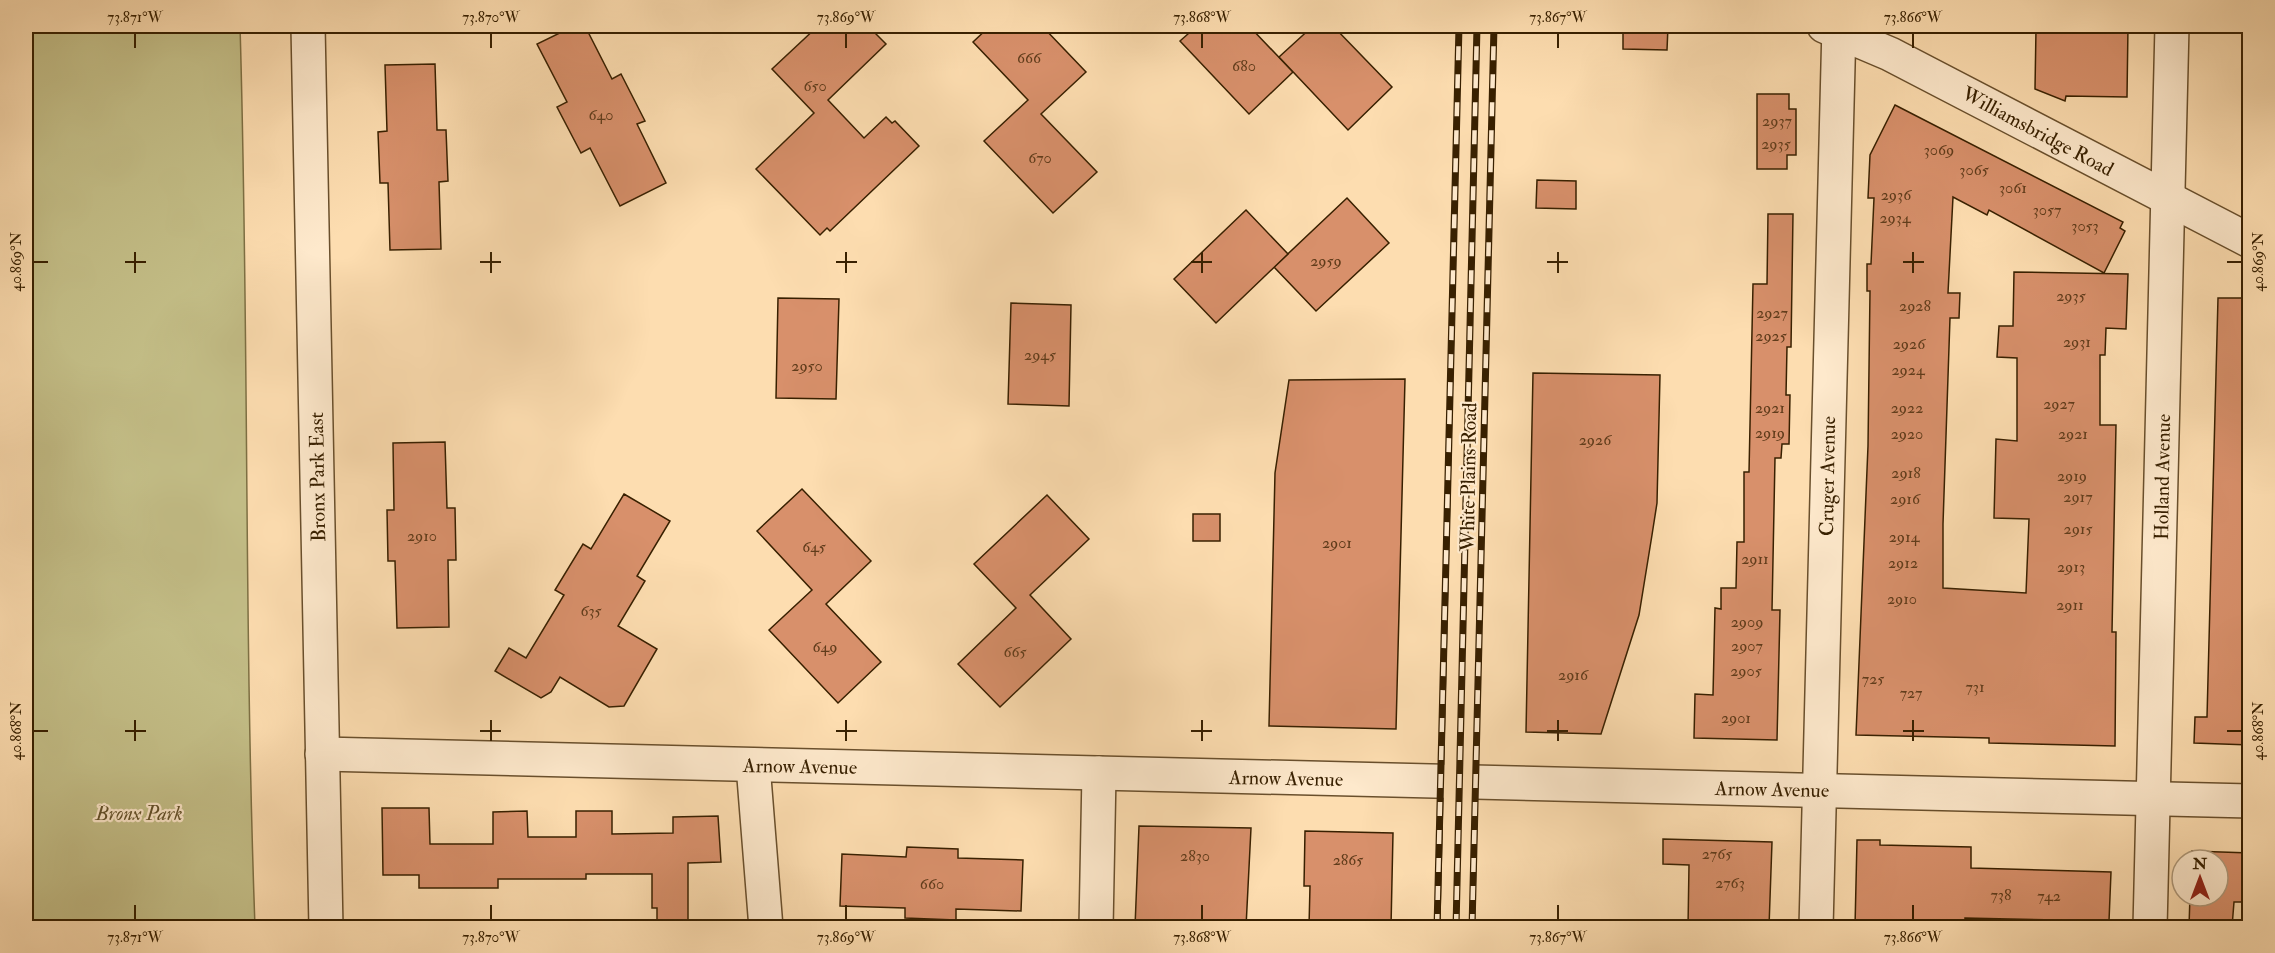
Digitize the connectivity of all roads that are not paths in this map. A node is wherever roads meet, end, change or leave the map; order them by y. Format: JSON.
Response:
{"nodes":[{"id":1,"x":308,"y":26,"type":"edge"},
{"id":2,"x":1478,"y":26,"type":"edge"},
{"id":3,"x":2172,"y":26,"type":"edge"},
{"id":4,"x":1834,"y":28,"type":"edge"},
{"id":5,"x":2169,"y":199,"type":"junction"},
{"id":6,"x":2250,"y":241,"type":"edge"},
{"id":7,"x":322,"y":754,"type":"junction"},
{"id":8,"x":753,"y":765,"type":"junction"},
{"id":9,"x":1099,"y":773,"type":"junction"},
{"id":10,"x":1460,"y":782,"type":"junction"},
{"id":11,"x":1819,"y":790,"type":"junction"},
{"id":12,"x":2153,"y":798,"type":"junction"},
{"id":13,"x":2250,"y":801,"type":"edge"},
{"id":14,"x":326,"y":927,"type":"edge"},
{"id":15,"x":766,"y":927,"type":"edge"},
{"id":16,"x":1096,"y":927,"type":"edge"},
{"id":17,"x":1457,"y":927,"type":"edge"},
{"id":18,"x":1816,"y":927,"type":"edge"},
{"id":19,"x":2150,"y":927,"type":"edge"}],
"edges":[{"from":1,"to":7,"type":"street","name":"Bronx Park East"},
{"from":2,"to":10,"type":"main road","name":"White Plains Road"},
{"from":3,"to":5,"type":"street","name":"Holland Avenue"},
{"from":4,"to":5,"type":"street","name":"Williamsbridge Road"},
{"from":4,"to":11,"type":"street","name":"Cruger Avenue"},
{"from":5,"to":6,"type":"street","name":"Williamsbridge Road"},
{"from":5,"to":12,"type":"street","name":"Holland Avenue"},
{"from":7,"to":8,"type":"street","name":"Arnow Avenue"},
{"from":7,"to":14,"type":"street","name":"Bronx Park East"},
{"from":8,"to":9,"type":"street","name":"Arnow Avenue"},
{"from":8,"to":15,"type":"street"},
{"from":9,"to":10,"type":"street","name":"Arnow Avenue"},
{"from":9,"to":16,"type":"street"},
{"from":10,"to":11,"type":"street","name":"Arnow Avenue"},
{"from":10,"to":17,"type":"main road","name":"White Plains Road"},
{"from":11,"to":12,"type":"street","name":"Arnow Avenue"},
{"from":11,"to":18,"type":"street","name":"Cruger Avenue"},
{"from":12,"to":13,"type":"street","name":"Arnow Avenue"},
{"from":12,"to":19,"type":"street","name":"Holland Avenue"}]}
